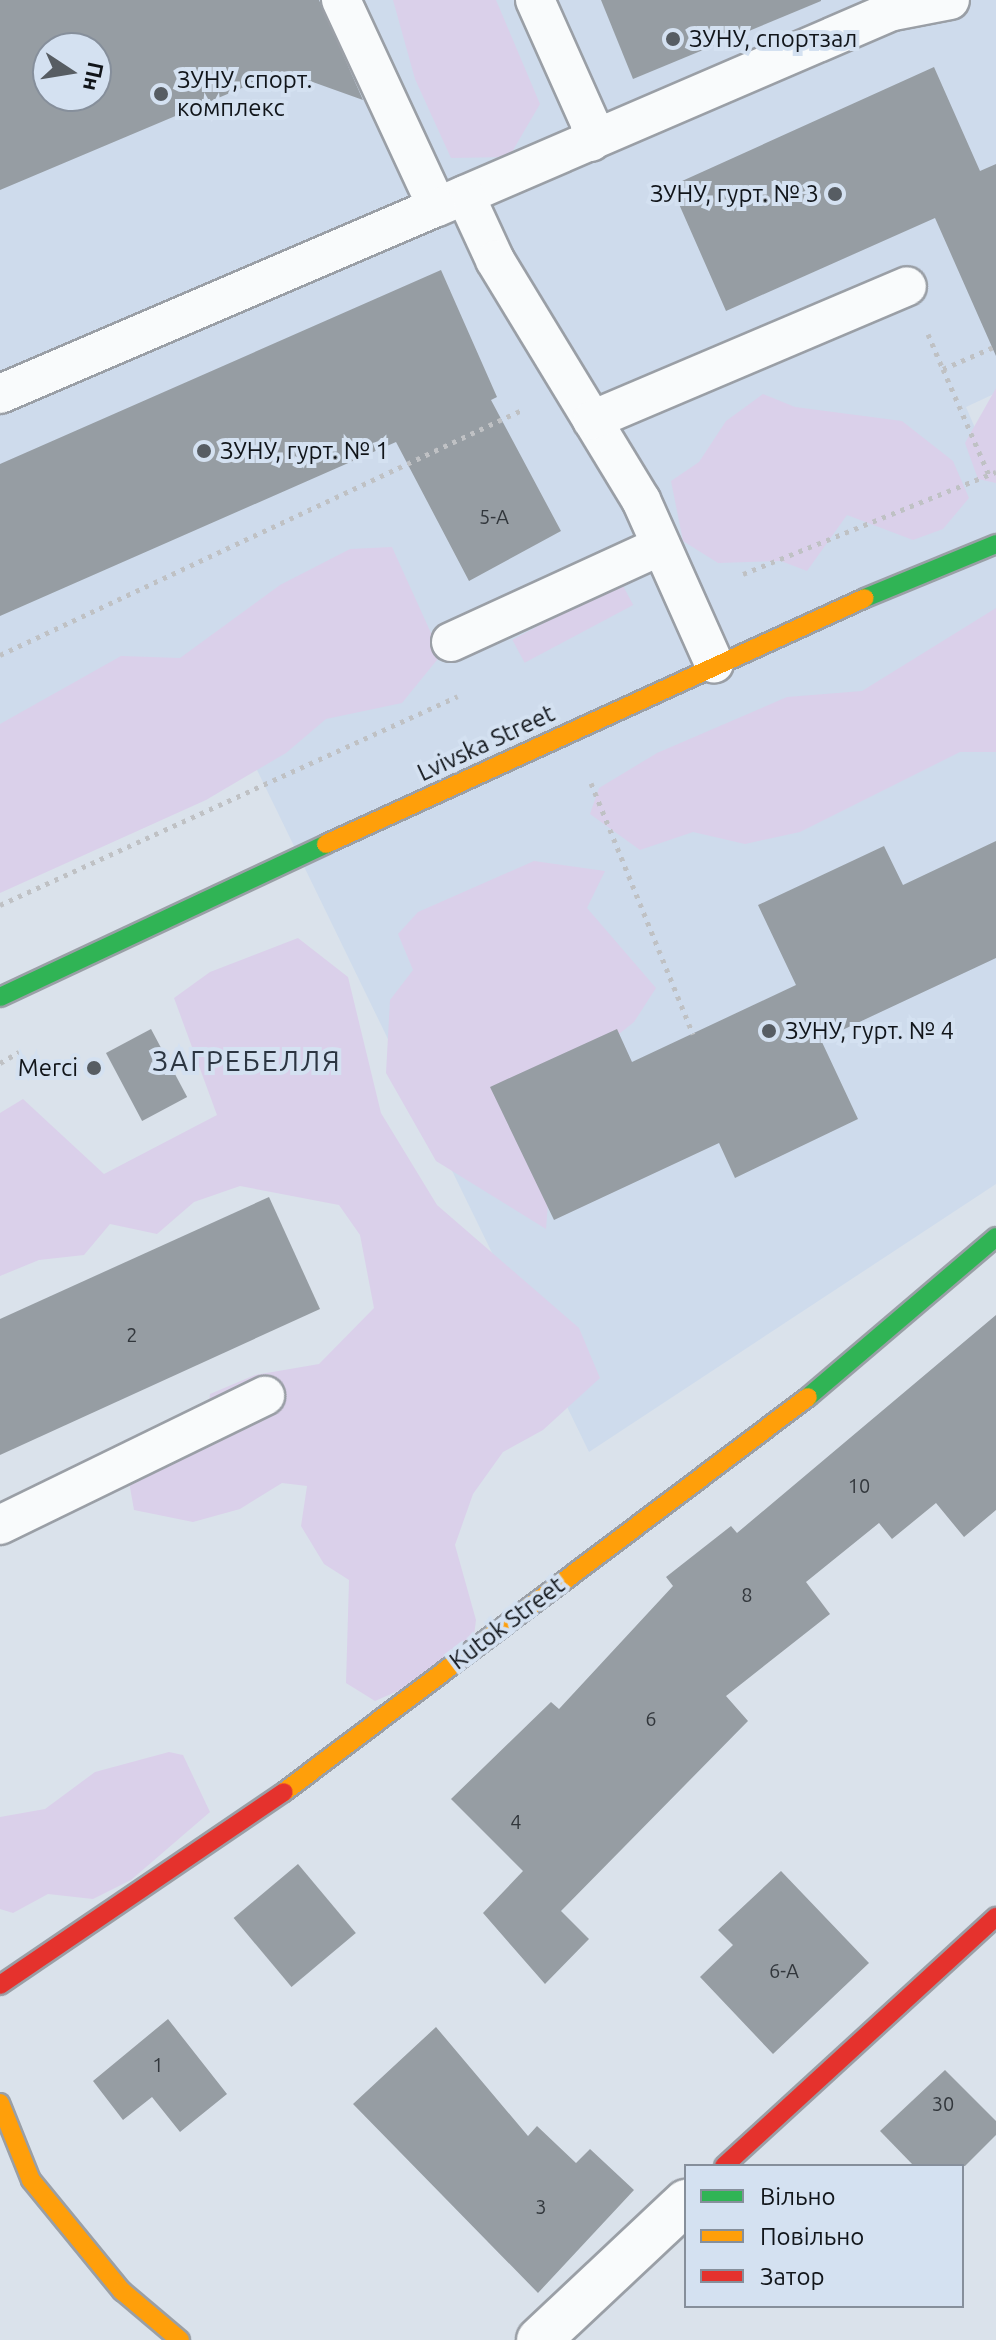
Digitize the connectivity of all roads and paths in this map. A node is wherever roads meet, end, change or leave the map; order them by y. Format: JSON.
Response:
{"nodes":[{"id":1,"x":341,"y":0,"type":"edge"},
{"id":2,"x":535,"y":0,"type":"edge"},
{"id":3,"x":950,"y":0,"type":"edge"},
{"id":4,"x":891,"y":6,"type":"edge"},
{"id":5,"x":591,"y":142,"type":"junction"},
{"id":6,"x":451,"y":201,"type":"junction"},
{"id":7,"x":907,"y":286,"type":"dead end"},
{"id":8,"x":943,"y":369,"type":"dead end"},
{"id":9,"x":572,"y":387,"type":"junction"},
{"id":10,"x":0,"y":394,"type":"edge"},
{"id":11,"x":592,"y":420,"type":"junction"},
{"id":12,"x":996,"y":472,"type":"edge"},
{"id":13,"x":989,"y":475,"type":"junction"},
{"id":14,"x":996,"y":544,"type":"edge"},
{"id":15,"x":661,"y":546,"type":"junction"},
{"id":16,"x":743,"y":574,"type":"dead end"},
{"id":17,"x":451,"y":642,"type":"dead end"},
{"id":18,"x":0,"y":655,"type":"edge"},
{"id":19,"x":714,"y":663,"type":"junction"},
{"id":20,"x":440,"y":704,"type":"dead end"},
{"id":21,"x":586,"y":770,"type":"dead end"},
{"id":22,"x":0,"y":905,"type":"edge"},
{"id":23,"x":0,"y":997,"type":"edge"},
{"id":24,"x":693,"y":1034,"type":"dead end"},
{"id":25,"x":996,"y":1237,"type":"edge"},
{"id":26,"x":265,"y":1396,"type":"dead end"},
{"id":27,"x":0,"y":1525,"type":"edge"},
{"id":28,"x":996,"y":1917,"type":"edge"},
{"id":29,"x":0,"y":1985,"type":"edge"},
{"id":30,"x":0,"y":2103,"type":"edge"},
{"id":31,"x":726,"y":2164,"type":"edge"},
{"id":32,"x":684,"y":2204,"type":"edge"},
{"id":33,"x":180,"y":2340,"type":"edge"},
{"id":34,"x":539,"y":2340,"type":"edge"}],
"edges":[{"from":1,"to":6,"type":"lane"},
{"from":2,"to":5,"type":"lane"},
{"from":3,"to":4,"type":"lane"},
{"from":4,"to":5,"type":"lane"},
{"from":5,"to":6,"type":"lane"},
{"from":6,"to":9,"type":"lane"},
{"from":6,"to":10,"type":"lane"},
{"from":7,"to":11,"type":"lane"},
{"from":8,"to":13,"type":"path"},
{"from":9,"to":11,"type":"lane"},
{"from":9,"to":18,"type":"path"},
{"from":11,"to":15,"type":"lane"},
{"from":12,"to":13,"type":"path"},
{"from":13,"to":16,"type":"path"},
{"from":14,"to":19,"type":"street","name":"Lvivska Street"},
{"from":15,"to":17,"type":"lane"},
{"from":15,"to":19,"type":"lane"},
{"from":19,"to":23,"type":"street","name":"Lvivska Street"},
{"from":20,"to":22,"type":"path"},
{"from":21,"to":24,"type":"path"},
{"from":25,"to":29,"type":"street","name":"Kutok Street"},
{"from":26,"to":27,"type":"lane"},
{"from":28,"to":31,"type":"street"},
{"from":30,"to":33,"type":"street"},
{"from":32,"to":34,"type":"street"}]}
